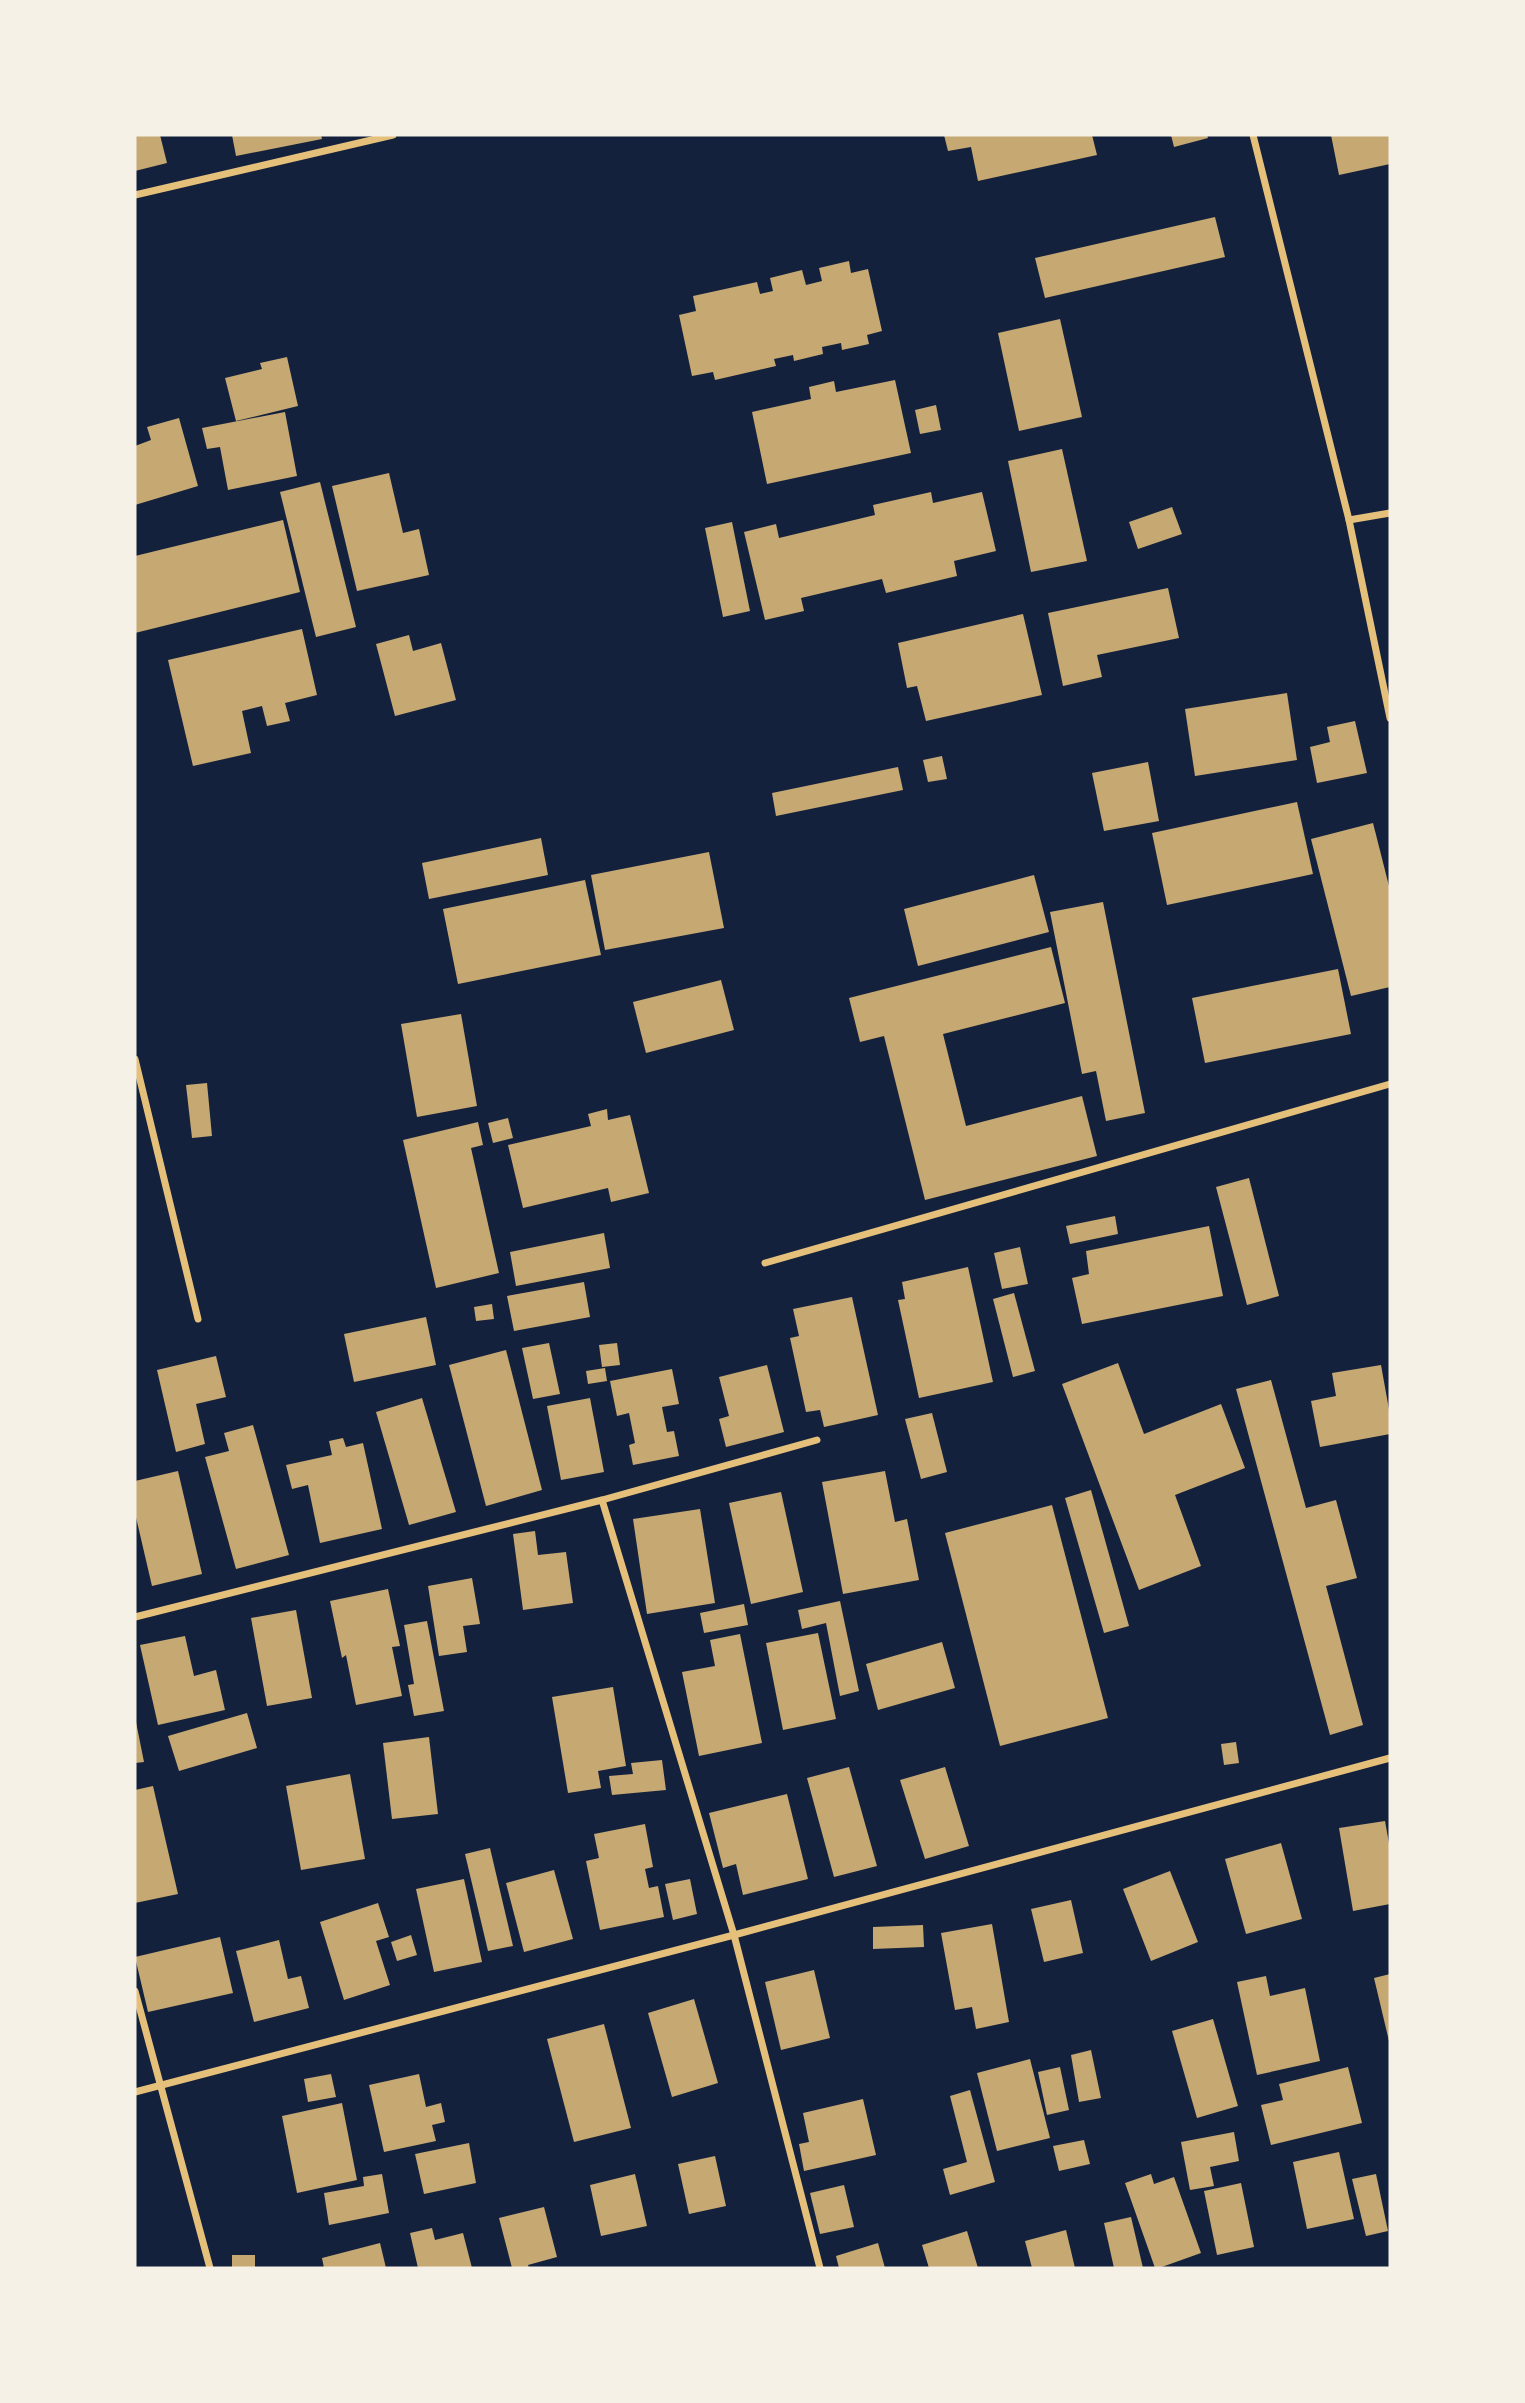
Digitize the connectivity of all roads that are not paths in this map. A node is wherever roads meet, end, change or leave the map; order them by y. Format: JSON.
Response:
{"nodes":[{"id":1,"x":393,"y":135,"type":"edge"},
{"id":2,"x":1253,"y":135,"type":"edge"},
{"id":3,"x":135,"y":195,"type":"edge"},
{"id":4,"x":1390,"y":513,"type":"edge"},
{"id":5,"x":1349,"y":520,"type":"junction"},
{"id":6,"x":1390,"y":718,"type":"edge"},
{"id":7,"x":135,"y":1059,"type":"edge"},
{"id":8,"x":1390,"y":1084,"type":"edge"},
{"id":9,"x":765,"y":1263,"type":"dead end"},
{"id":10,"x":198,"y":1319,"type":"dead end"},
{"id":11,"x":817,"y":1440,"type":"dead end"},
{"id":12,"x":602,"y":1500,"type":"junction"},
{"id":13,"x":135,"y":1617,"type":"edge"},
{"id":14,"x":1390,"y":1758,"type":"edge"},
{"id":15,"x":734,"y":1935,"type":"junction"},
{"id":16,"x":135,"y":1992,"type":"edge"},
{"id":17,"x":159,"y":2085,"type":"junction"},
{"id":18,"x":135,"y":2092,"type":"edge"},
{"id":19,"x":210,"y":2268,"type":"edge"},
{"id":20,"x":820,"y":2268,"type":"edge"}],
"edges":[{"from":1,"to":3,"type":"street"},
{"from":2,"to":5,"type":"street"},
{"from":4,"to":5,"type":"street"},
{"from":5,"to":6,"type":"street"},
{"from":7,"to":10,"type":"street"},
{"from":8,"to":9,"type":"street"},
{"from":11,"to":12,"type":"street"},
{"from":12,"to":13,"type":"street"},
{"from":12,"to":15,"type":"street"},
{"from":14,"to":15,"type":"street"},
{"from":15,"to":17,"type":"street"},
{"from":15,"to":20,"type":"street"},
{"from":16,"to":17,"type":"street"},
{"from":17,"to":18,"type":"street"},
{"from":17,"to":19,"type":"street"}]}
